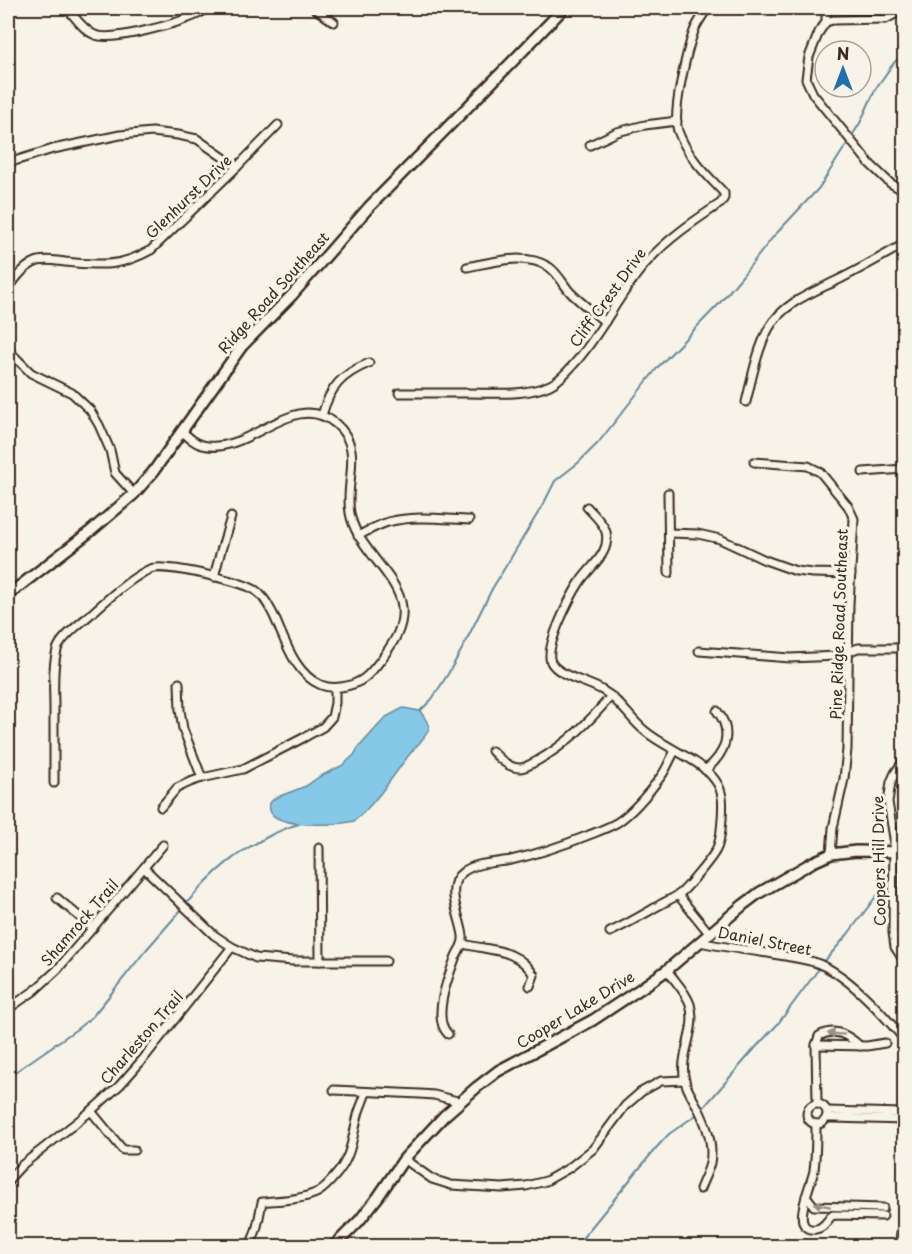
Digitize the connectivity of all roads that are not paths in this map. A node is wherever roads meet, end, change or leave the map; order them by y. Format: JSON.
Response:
{"nodes":[{"id":1,"x":208,"y":8,"type":"edge"},
{"id":2,"x":314,"y":8,"type":"edge"},
{"id":3,"x":564,"y":8,"type":"edge"},
{"id":4,"x":708,"y":8,"type":"edge"},
{"id":5,"x":826,"y":8,"type":"edge"},
{"id":6,"x":902,"y":8,"type":"edge"},
{"id":7,"x":71,"y":13,"type":"dead end"},
{"id":8,"x":334,"y":22,"type":"dead end"},
{"id":9,"x":826,"y":22,"type":"junction"},
{"id":10,"x":677,"y":121,"type":"junction"},
{"id":11,"x":278,"y":125,"type":"dead end"},
{"id":12,"x":590,"y":145,"type":"dead end"},
{"id":13,"x":8,"y":163,"type":"edge"},
{"id":14,"x":237,"y":167,"type":"junction"},
{"id":15,"x":904,"y":191,"type":"edge"},
{"id":16,"x":904,"y":244,"type":"edge"},
{"id":17,"x":467,"y":267,"type":"dead end"},
{"id":18,"x":8,"y":289,"type":"edge"},
{"id":19,"x":605,"y":322,"type":"junction"},
{"id":20,"x":8,"y":343,"type":"edge"},
{"id":21,"x":9,"y":354,"type":"edge"},
{"id":22,"x":369,"y":363,"type":"dead end"},
{"id":23,"x":399,"y":393,"type":"dead end"},
{"id":24,"x":746,"y":402,"type":"dead end"},
{"id":25,"x":322,"y":415,"type":"junction"},
{"id":26,"x":182,"y":431,"type":"junction"},
{"id":27,"x":754,"y":462,"type":"dead end"},
{"id":28,"x":904,"y":469,"type":"edge"},
{"id":29,"x":863,"y":472,"type":"dead end"},
{"id":30,"x":669,"y":493,"type":"dead end"},
{"id":31,"x":134,"y":494,"type":"junction"},
{"id":32,"x":586,"y":507,"type":"dead end"},
{"id":33,"x":231,"y":517,"type":"dead end"},
{"id":34,"x":470,"y":520,"type":"dead end"},
{"id":35,"x":669,"y":533,"type":"junction"},
{"id":36,"x":358,"y":536,"type":"junction"},
{"id":37,"x":669,"y":573,"type":"dead end"},
{"id":38,"x":851,"y":574,"type":"junction"},
{"id":39,"x":214,"y":577,"type":"junction"},
{"id":40,"x":8,"y":595,"type":"edge"},
{"id":41,"x":904,"y":648,"type":"edge"},
{"id":42,"x":699,"y":651,"type":"dead end"},
{"id":43,"x":849,"y":652,"type":"junction"},
{"id":44,"x":179,"y":683,"type":"dead end"},
{"id":45,"x":335,"y":688,"type":"junction"},
{"id":46,"x":611,"y":696,"type":"junction"},
{"id":47,"x":717,"y":711,"type":"dead end"},
{"id":48,"x":492,"y":751,"type":"dead end"},
{"id":49,"x":675,"y":751,"type":"junction"},
{"id":50,"x":904,"y":760,"type":"edge"},
{"id":51,"x":705,"y":770,"type":"junction"},
{"id":52,"x":202,"y":778,"type":"junction"},
{"id":53,"x":54,"y":783,"type":"dead end"},
{"id":54,"x":161,"y":807,"type":"dead end"},
{"id":55,"x":163,"y":845,"type":"dead end"},
{"id":56,"x":320,"y":848,"type":"dead end"},
{"id":57,"x":894,"y":851,"type":"junction"},
{"id":58,"x":904,"y":852,"type":"edge"},
{"id":59,"x":831,"y":854,"type":"junction"},
{"id":60,"x":144,"y":868,"type":"junction"},
{"id":61,"x":678,"y":895,"type":"junction"},
{"id":62,"x":57,"y":898,"type":"dead end"},
{"id":63,"x":93,"y":928,"type":"junction"},
{"id":64,"x":610,"y":932,"type":"dead end"},
{"id":65,"x":709,"y":933,"type":"junction"},
{"id":66,"x":700,"y":942,"type":"junction"},
{"id":67,"x":464,"y":944,"type":"junction"},
{"id":68,"x":232,"y":947,"type":"junction"},
{"id":69,"x":320,"y":961,"type":"junction"},
{"id":70,"x":386,"y":961,"type":"dead end"},
{"id":71,"x":904,"y":961,"type":"edge"},
{"id":72,"x":667,"y":970,"type":"junction"},
{"id":73,"x":530,"y":986,"type":"dead end"},
{"id":74,"x":8,"y":1010,"type":"edge"},
{"id":75,"x":448,"y":1034,"type":"dead end"},
{"id":76,"x":904,"y":1039,"type":"edge"},
{"id":77,"x":885,"y":1043,"type":"dead end"},
{"id":78,"x":816,"y":1045,"type":"junction"},
{"id":79,"x":860,"y":1046,"type":"junction"},
{"id":80,"x":685,"y":1080,"type":"junction"},
{"id":81,"x":334,"y":1090,"type":"dead end"},
{"id":82,"x":366,"y":1092,"type":"junction"},
{"id":83,"x":461,"y":1102,"type":"junction"},
{"id":84,"x":817,"y":1103,"type":"junction"},
{"id":85,"x":91,"y":1111,"type":"junction"},
{"id":86,"x":904,"y":1113,"type":"edge"},
{"id":87,"x":826,"y":1115,"type":"junction"},
{"id":88,"x":904,"y":1120,"type":"edge"},
{"id":89,"x":816,"y":1124,"type":"junction"},
{"id":90,"x":134,"y":1150,"type":"dead end"},
{"id":91,"x":404,"y":1159,"type":"junction"},
{"id":92,"x":8,"y":1183,"type":"edge"},
{"id":93,"x":700,"y":1189,"type":"dead end"},
{"id":94,"x":806,"y":1196,"type":"junction"},
{"id":95,"x":904,"y":1216,"type":"edge"},
{"id":96,"x":249,"y":1246,"type":"edge"},
{"id":97,"x":334,"y":1246,"type":"edge"},
{"id":98,"x":899,"y":1246,"type":"edge"}],
"edges":[{"from":1,"to":7,"type":"street"},
{"from":2,"to":8,"type":"street"},
{"from":3,"to":26,"type":"street","name":"Ridge Road Southeast"},
{"from":4,"to":10,"type":"street","name":"Cliff Crest Drive"},
{"from":5,"to":9,"type":"street"},
{"from":6,"to":9,"type":"street"},
{"from":9,"to":15,"type":"street"},
{"from":10,"to":12,"type":"street"},
{"from":10,"to":19,"type":"street","name":"Cliff Crest Drive"},
{"from":11,"to":14,"type":"street","name":"Glenhurst Drive"},
{"from":13,"to":14,"type":"street"},
{"from":14,"to":18,"type":"street","name":"Glenhurst Drive"},
{"from":16,"to":24,"type":"street"},
{"from":17,"to":19,"type":"street"},
{"from":19,"to":23,"type":"street","name":"Cliff Crest Drive"},
{"from":20,"to":21,"type":"street"},
{"from":21,"to":31,"type":"street"},
{"from":22,"to":25,"type":"street"},
{"from":25,"to":26,"type":"street"},
{"from":25,"to":36,"type":"street"},
{"from":26,"to":31,"type":"street","name":"Ridge Road Southeast"},
{"from":27,"to":38,"type":"street","name":"Pine Ridge Road Southeast"},
{"from":28,"to":29,"type":"street"},
{"from":30,"to":35,"type":"street"},
{"from":31,"to":40,"type":"street","name":"Ridge Road Southeast"},
{"from":32,"to":46,"type":"street"},
{"from":33,"to":39,"type":"street"},
{"from":34,"to":36,"type":"street"},
{"from":35,"to":37,"type":"street"},
{"from":35,"to":38,"type":"street"},
{"from":36,"to":45,"type":"street"},
{"from":38,"to":43,"type":"street","name":"Pine Ridge Road Southeast"},
{"from":39,"to":45,"type":"street"},
{"from":39,"to":53,"type":"street"},
{"from":41,"to":43,"type":"street"},
{"from":42,"to":43,"type":"street"},
{"from":43,"to":59,"type":"street","name":"Pine Ridge Road Southeast"},
{"from":44,"to":52,"type":"street"},
{"from":45,"to":52,"type":"street"},
{"from":46,"to":48,"type":"street"},
{"from":46,"to":49,"type":"street"},
{"from":47,"to":51,"type":"street"},
{"from":49,"to":51,"type":"street"},
{"from":49,"to":67,"type":"street"},
{"from":50,"to":57,"type":"street","name":"Coopers Hill Drive"},
{"from":51,"to":61,"type":"street"},
{"from":52,"to":54,"type":"street"},
{"from":55,"to":60,"type":"street","name":"Shamrock Trail"},
{"from":56,"to":69,"type":"street"},
{"from":57,"to":58,"type":"street","name":"Cooper Lake Drive"},
{"from":57,"to":59,"type":"street","name":"Cooper Lake Drive"},
{"from":57,"to":71,"type":"street","name":"Coopers Hill Drive"},
{"from":59,"to":65,"type":"street","name":"Cooper Lake Drive"},
{"from":60,"to":63,"type":"street","name":"Shamrock Trail"},
{"from":60,"to":68,"type":"street"},
{"from":61,"to":64,"type":"street"},
{"from":61,"to":65,"type":"street"},
{"from":62,"to":63,"type":"street"},
{"from":63,"to":74,"type":"street","name":"Shamrock Trail"},
{"from":65,"to":66,"type":"street","name":"Cooper Lake Drive"},
{"from":66,"to":72,"type":"street","name":"Cooper Lake Drive"},
{"from":66,"to":76,"type":"street","name":"Daniel Street"},
{"from":67,"to":73,"type":"street"},
{"from":67,"to":75,"type":"street"},
{"from":68,"to":69,"type":"street"},
{"from":68,"to":85,"type":"street","name":"Charleston Trail"},
{"from":69,"to":70,"type":"street"},
{"from":72,"to":80,"type":"street"},
{"from":72,"to":83,"type":"street","name":"Cooper Lake Drive"},
{"from":77,"to":79,"type":"street"},
{"from":78,"to":79,"type":"street"},
{"from":79,"to":78,"type":"street","one_way":true},
{"from":78,"to":84,"type":"street"},
{"from":80,"to":91,"type":"street"},
{"from":80,"to":93,"type":"street"},
{"from":81,"to":82,"type":"street"},
{"from":82,"to":83,"type":"street"},
{"from":82,"to":96,"type":"street"},
{"from":83,"to":91,"type":"street","name":"Cooper Lake Drive"},
{"from":84,"to":87,"type":"street"},
{"from":84,"to":89,"type":"street"},
{"from":85,"to":90,"type":"street"},
{"from":85,"to":92,"type":"street","name":"Charleston Trail"},
{"from":86,"to":87,"type":"street"},
{"from":87,"to":88,"type":"street"},
{"from":87,"to":89,"type":"street"},
{"from":89,"to":94,"type":"street"},
{"from":91,"to":97,"type":"street","name":"Cooper Lake Drive"},
{"from":94,"to":94,"type":"street","one_way":true},
{"from":95,"to":98,"type":"street"}]}
